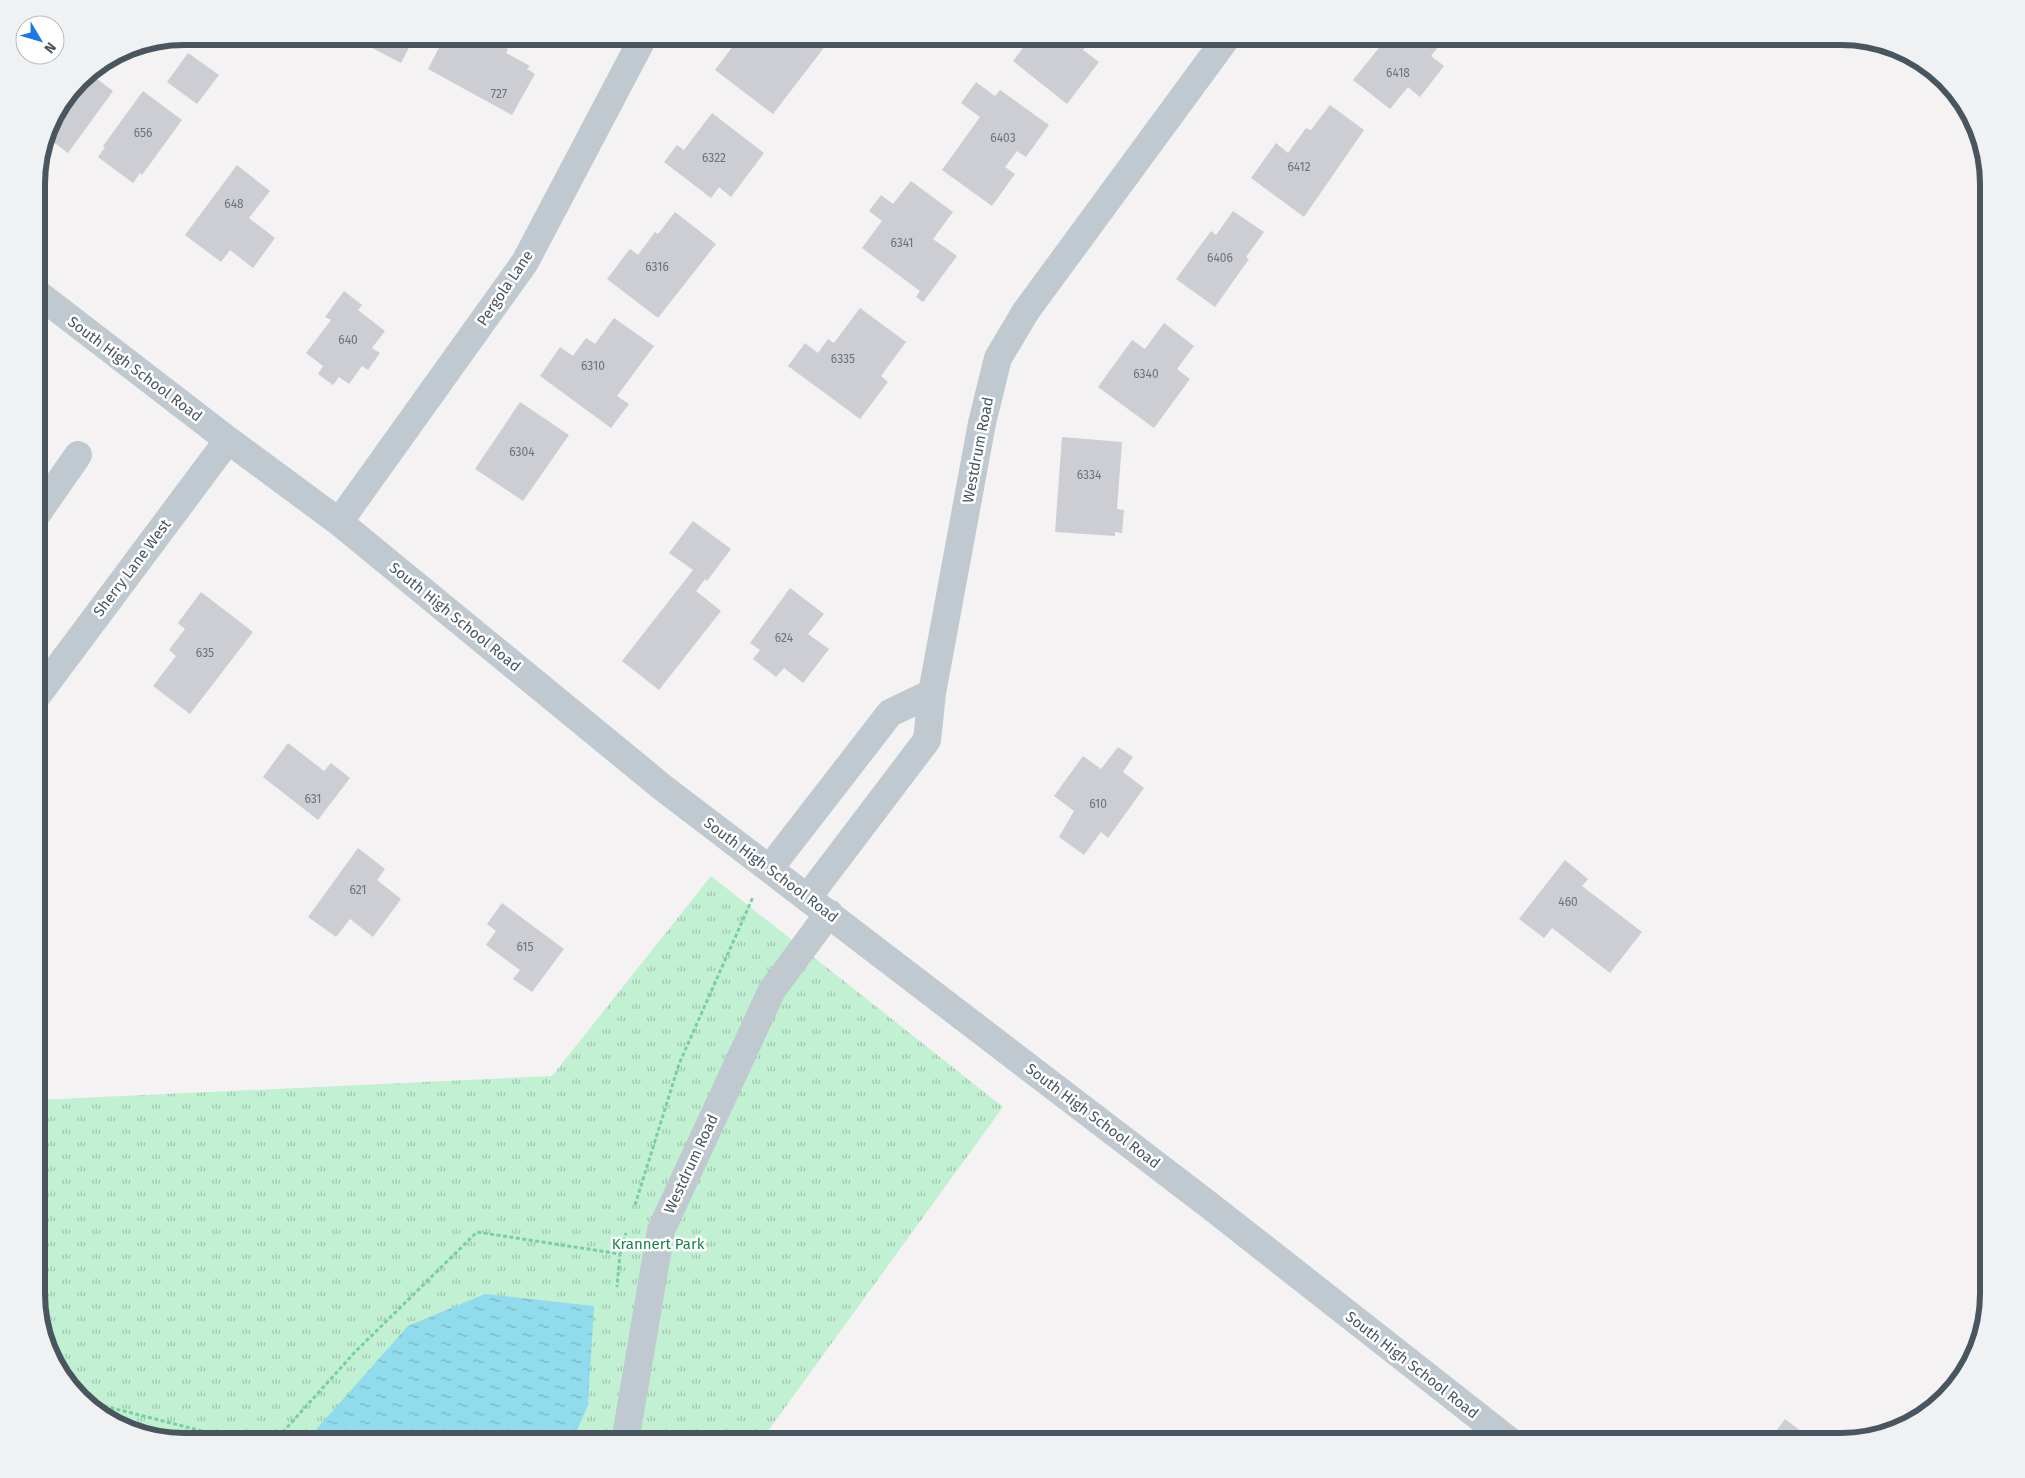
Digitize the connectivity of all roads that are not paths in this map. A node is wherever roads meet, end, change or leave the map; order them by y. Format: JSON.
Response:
{"nodes":[{"id":1,"x":639,"y":45,"type":"edge"},
{"id":2,"x":1221,"y":45,"type":"edge"},
{"id":3,"x":45,"y":300,"type":"edge"},
{"id":4,"x":228,"y":440,"type":"junction"},
{"id":5,"x":78,"y":455,"type":"dead end"},
{"id":6,"x":45,"y":501,"type":"edge"},
{"id":7,"x":339,"y":522,"type":"junction"},
{"id":8,"x":45,"y":684,"type":"edge"},
{"id":9,"x":932,"y":693,"type":"junction"},
{"id":10,"x":770,"y":868,"type":"junction"},
{"id":11,"x":818,"y":905,"type":"junction"},
{"id":12,"x":627,"y":1433,"type":"edge"},
{"id":13,"x":1499,"y":1433,"type":"edge"}],
"edges":[{"from":1,"to":7,"type":"street","name":"Pergola Lane"},
{"from":2,"to":9,"type":"street","name":"Westdrum Road"},
{"from":3,"to":4,"type":"street","name":"South High School Road"},
{"from":4,"to":7,"type":"street","name":"South High School Road"},
{"from":4,"to":8,"type":"street","name":"Sherry Lane West"},
{"from":5,"to":6,"type":"street"},
{"from":7,"to":10,"type":"street","name":"South High School Road"},
{"from":9,"to":10,"type":"street"},
{"from":9,"to":11,"type":"street","name":"Westdrum Road"},
{"from":10,"to":11,"type":"street","name":"South High School Road"},
{"from":11,"to":12,"type":"street","name":"Westdrum Road"},
{"from":11,"to":13,"type":"street","name":"South High School Road"}]}
